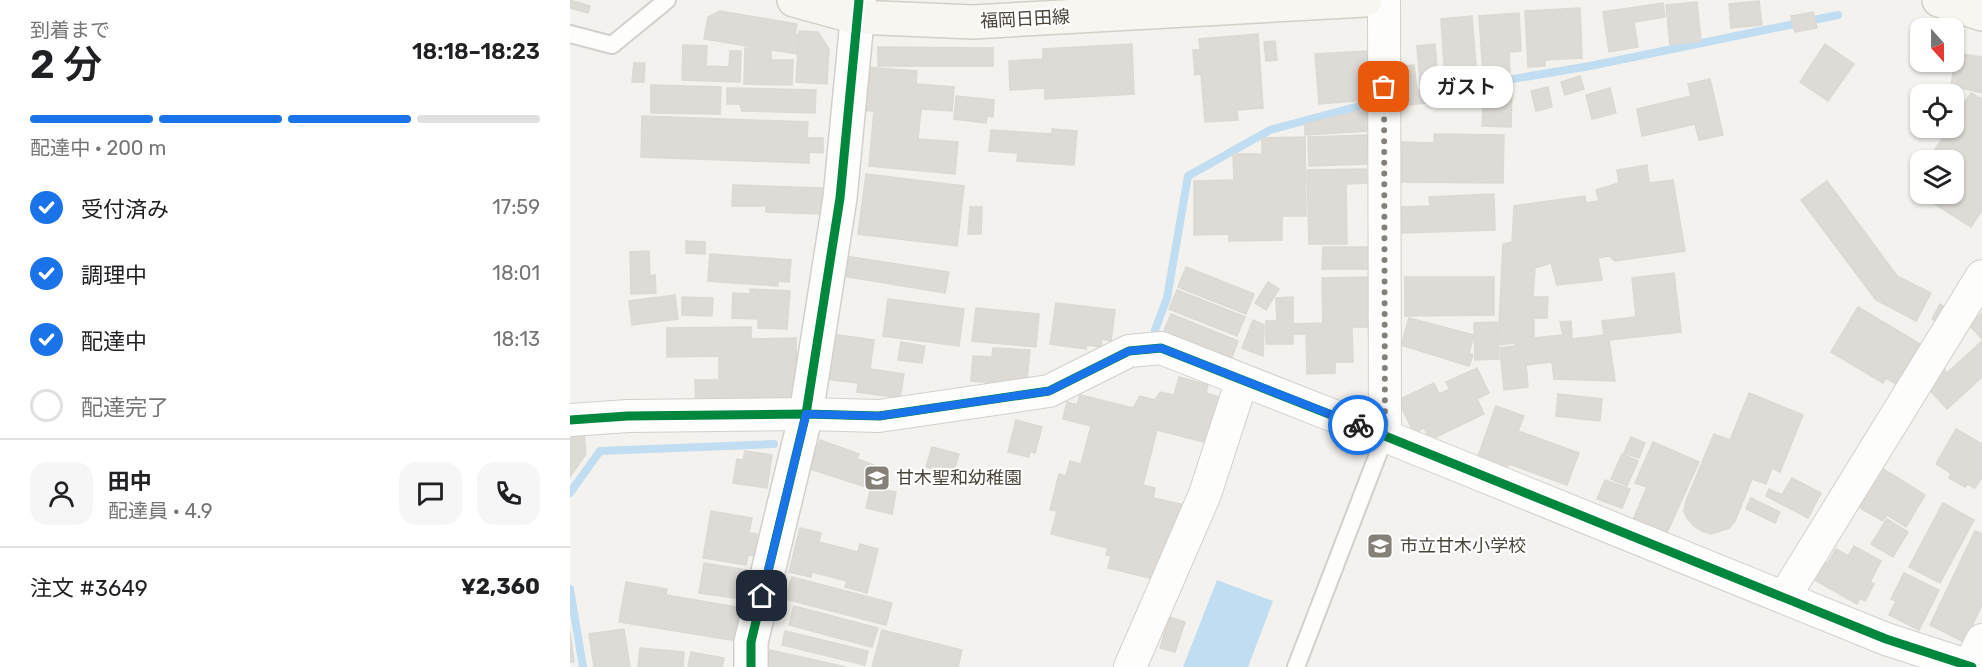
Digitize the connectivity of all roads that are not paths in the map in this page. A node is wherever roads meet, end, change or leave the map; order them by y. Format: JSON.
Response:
{"nodes":[{"id":1,"x":794,"y":0,"type":"edge"},
{"id":2,"x":1365,"y":0,"type":"edge"},
{"id":3,"x":1384,"y":0,"type":"edge"},
{"id":4,"x":1939,"y":0,"type":"edge"},
{"id":5,"x":659,"y":1,"type":"edge"},
{"id":6,"x":857,"y":8,"type":"edge"},
{"id":7,"x":1982,"y":14,"type":"edge"},
{"id":8,"x":570,"y":34,"type":"edge"},
{"id":9,"x":1982,"y":276,"type":"edge"},
{"id":10,"x":1242,"y":380,"type":"junction"},
{"id":11,"x":806,"y":414,"type":"junction"},
{"id":12,"x":570,"y":420,"type":"edge"},
{"id":13,"x":1385,"y":436,"type":"junction"},
{"id":14,"x":1785,"y":596,"type":"junction"},
{"id":15,"x":1974,"y":658,"type":"edge"},
{"id":16,"x":750,"y":667,"type":"edge"},
{"id":17,"x":1130,"y":667,"type":"edge"},
{"id":18,"x":1296,"y":667,"type":"edge"}],
"edges":[{"from":1,"to":6,"type":"main road","name":"福岡日田線"},
{"from":2,"to":6,"type":"main road","name":"福岡日田線"},
{"from":3,"to":13,"type":"street"},
{"from":4,"to":7,"type":"main road"},
{"from":5,"to":8,"type":"lane"},
{"from":6,"to":11,"type":"street"},
{"from":9,"to":14,"type":"street"},
{"from":10,"to":11,"type":"street"},
{"from":10,"to":13,"type":"street"},
{"from":10,"to":17,"type":"street"},
{"from":11,"to":12,"type":"street"},
{"from":11,"to":16,"type":"street"},
{"from":13,"to":14,"type":"street"},
{"from":13,"to":18,"type":"lane"},
{"from":14,"to":15,"type":"street"}]}
